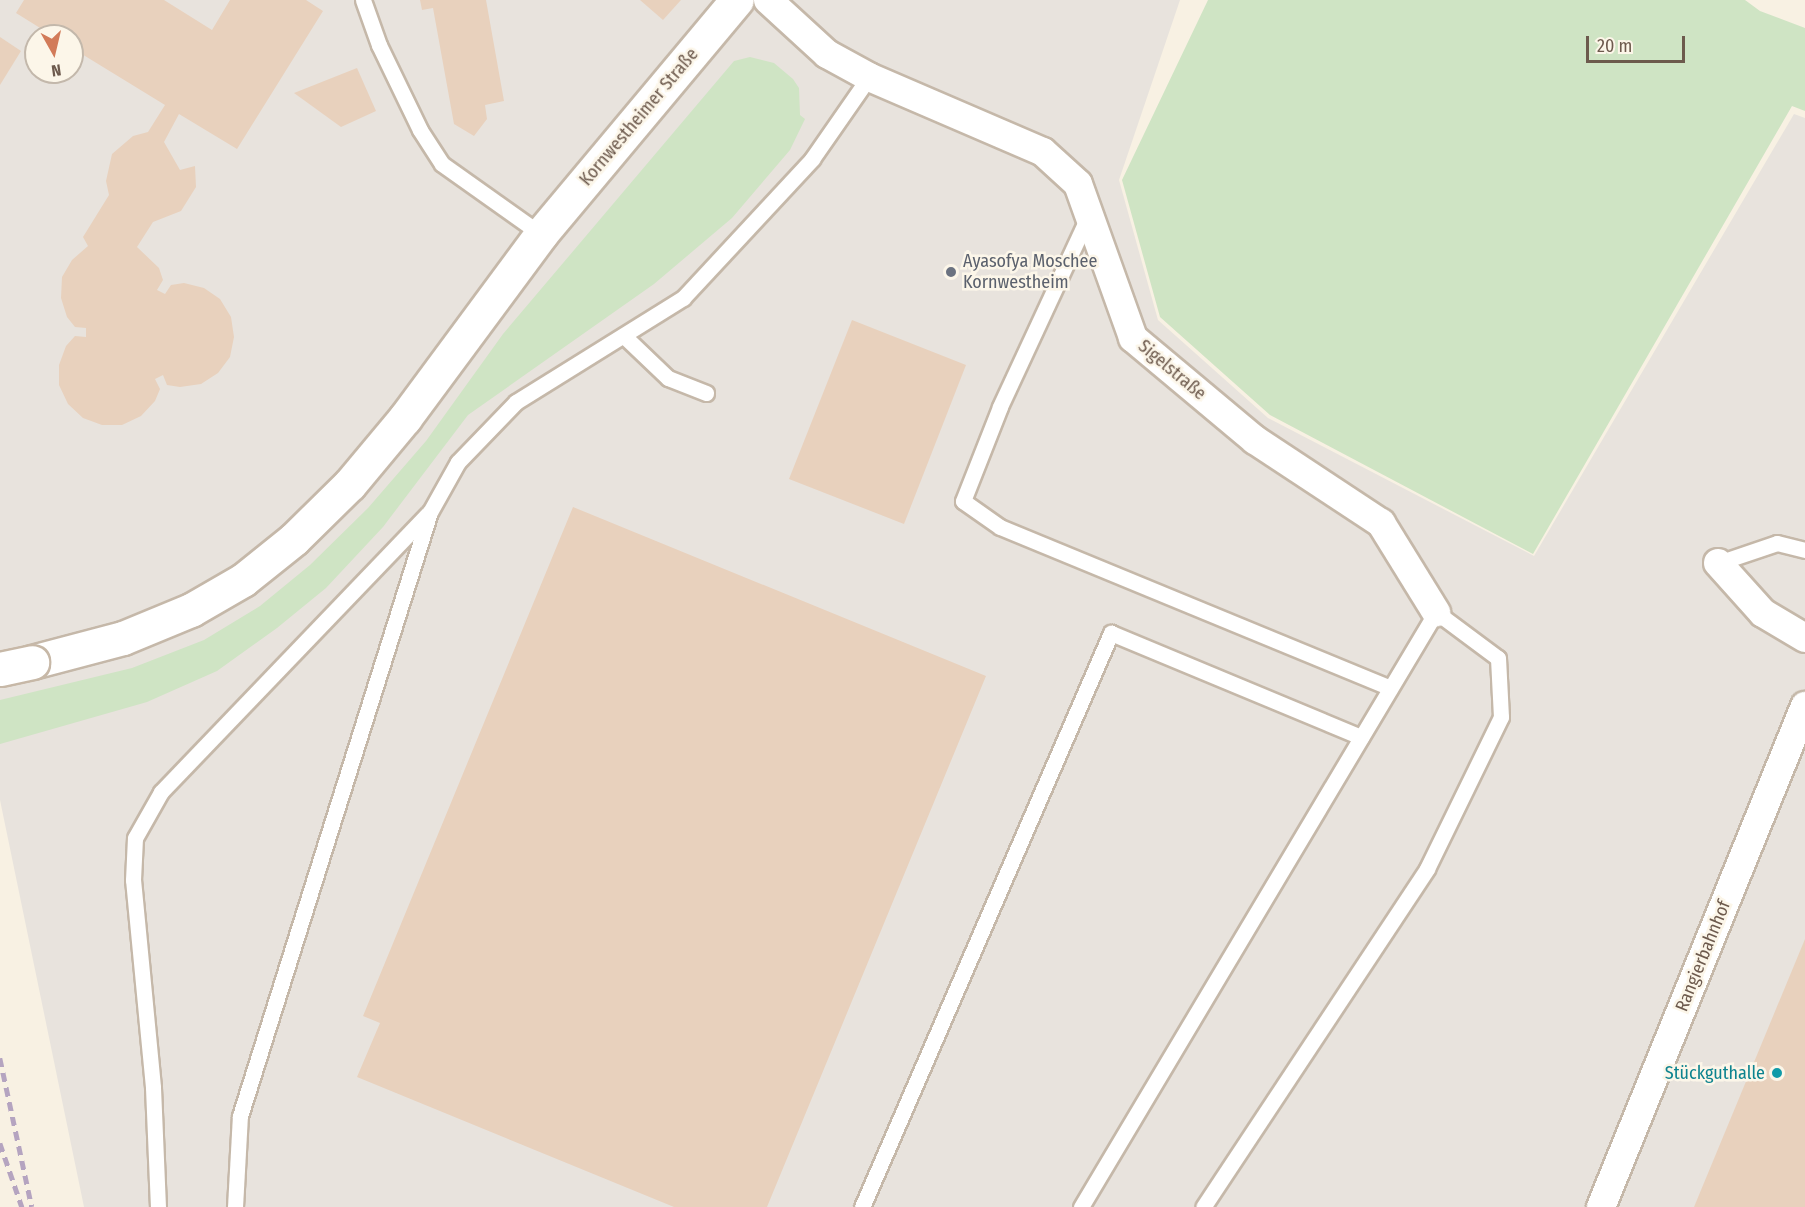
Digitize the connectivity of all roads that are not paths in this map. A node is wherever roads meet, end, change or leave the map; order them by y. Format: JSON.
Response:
{"nodes":[{"id":1,"x":363,"y":0,"type":"edge"},
{"id":2,"x":737,"y":0,"type":"edge"},
{"id":3,"x":768,"y":0,"type":"edge"},
{"id":4,"x":869,"y":77,"type":"junction"},
{"id":5,"x":1089,"y":214,"type":"junction"},
{"id":6,"x":541,"y":234,"type":"junction"},
{"id":7,"x":624,"y":336,"type":"junction"},
{"id":8,"x":706,"y":393,"type":"dead end"},
{"id":9,"x":430,"y":512,"type":"junction"},
{"id":10,"x":1805,"y":550,"type":"edge"},
{"id":11,"x":1718,"y":563,"type":"joint"},
{"id":12,"x":1436,"y":612,"type":"junction"},
{"id":13,"x":1805,"y":638,"type":"edge"},
{"id":14,"x":0,"y":669,"type":"edge"},
{"id":15,"x":1390,"y":688,"type":"junction"},
{"id":16,"x":1805,"y":706,"type":"edge"},
{"id":17,"x":1361,"y":737,"type":"junction"},
{"id":18,"x":158,"y":1207,"type":"edge"},
{"id":19,"x":235,"y":1207,"type":"edge"},
{"id":20,"x":862,"y":1207,"type":"edge"},
{"id":21,"x":1081,"y":1207,"type":"edge"},
{"id":22,"x":1203,"y":1207,"type":"edge"},
{"id":23,"x":1601,"y":1207,"type":"edge"}],
"edges":[{"from":1,"to":6,"type":"lane"},
{"from":2,"to":6,"type":"main road","name":"Kornwestheimer Straße"},
{"from":3,"to":4,"type":"street","name":"Sigelstraße"},
{"from":4,"to":5,"type":"street","name":"Sigelstraße"},
{"from":4,"to":7,"type":"lane"},
{"from":5,"to":12,"type":"street","name":"Sigelstraße"},
{"from":5,"to":15,"type":"lane"},
{"from":6,"to":14,"type":"main road","name":"Kornwestheimer Straße","bridge":true},
{"from":7,"to":8,"type":"lane"},
{"from":7,"to":9,"type":"lane"},
{"from":9,"to":18,"type":"lane"},
{"from":9,"to":19,"type":"lane"},
{"from":10,"to":11,"type":"lane"},
{"from":11,"to":13,"type":"street"},
{"from":12,"to":15,"type":"lane"},
{"from":12,"to":22,"type":"lane"},
{"from":15,"to":17,"type":"lane"},
{"from":16,"to":23,"type":"street","name":"Rangierbahnhof"},
{"from":17,"to":20,"type":"lane"},
{"from":17,"to":21,"type":"lane"}]}
